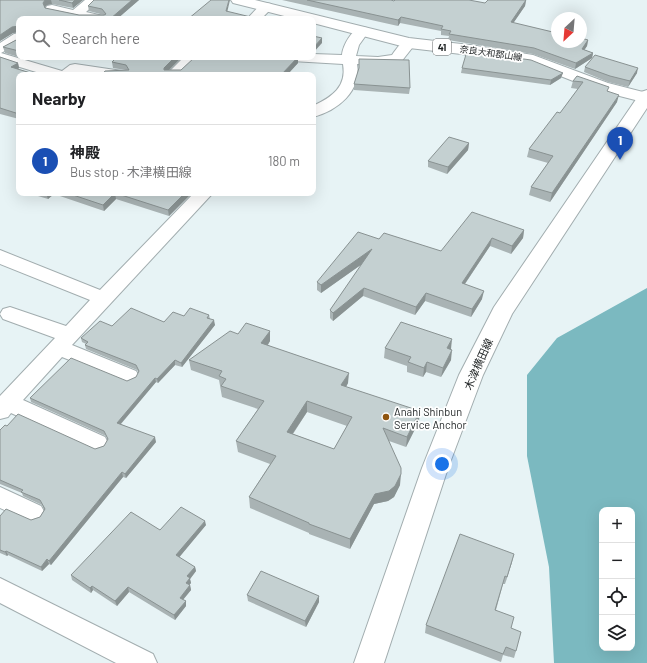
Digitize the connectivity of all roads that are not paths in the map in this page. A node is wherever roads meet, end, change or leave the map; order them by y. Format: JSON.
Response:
{"nodes":[{"id":1,"x":93,"y":0,"type":"edge"},
{"id":2,"x":238,"y":0,"type":"edge"},
{"id":3,"x":266,"y":7,"type":"junction"},
{"id":4,"x":52,"y":9,"type":"edge"},
{"id":5,"x":76,"y":14,"type":"junction"},
{"id":6,"x":85,"y":16,"type":"edge"},
{"id":7,"x":257,"y":16,"type":"edge"},
{"id":8,"x":302,"y":16,"type":"edge"},
{"id":9,"x":316,"y":20,"type":"edge"},
{"id":10,"x":362,"y":31,"type":"junction"},
{"id":11,"x":16,"y":39,"type":"edge"},
{"id":12,"x":409,"y":43,"type":"junction"},
{"id":13,"x":0,"y":49,"type":"edge"},
{"id":14,"x":0,"y":57,"type":"edge"},
{"id":15,"x":316,"y":58,"type":"edge"},
{"id":16,"x":189,"y":60,"type":"edge"},
{"id":17,"x":350,"y":60,"type":"junction"},
{"id":18,"x":51,"y":72,"type":"edge"},
{"id":19,"x":70,"y":72,"type":"edge"},
{"id":20,"x":102,"y":72,"type":"edge"},
{"id":21,"x":176,"y":72,"type":"edge"},
{"id":22,"x":646,"y":97,"type":"edge"},
{"id":23,"x":316,"y":110,"type":"edge"},
{"id":24,"x":201,"y":196,"type":"edge"},
{"id":25,"x":0,"y":256,"type":"edge"},
{"id":26,"x":103,"y":298,"type":"junction"},
{"id":27,"x":10,"y":314,"type":"dead end"},
{"id":28,"x":63,"y":341,"type":"junction"},
{"id":29,"x":129,"y":376,"type":"dead end"},
{"id":30,"x":4,"y":407,"type":"edge"},
{"id":31,"x":97,"y":443,"type":"dead end"},
{"id":32,"x":0,"y":497,"type":"edge"},
{"id":33,"x":33,"y":513,"type":"dead end"},
{"id":34,"x":0,"y":590,"type":"edge"},
{"id":35,"x":143,"y":663,"type":"edge"},
{"id":36,"x":369,"y":663,"type":"edge"}],
"edges":[{"from":1,"to":5,"type":"street"},
{"from":2,"to":3,"type":"main road","name":"奈良大和郡山線","number":"41"},
{"from":3,"to":7,"type":"street"},
{"from":3,"to":8,"type":"main road","name":"奈良大和郡山線","number":"41"},
{"from":4,"to":5,"type":"street"},
{"from":5,"to":6,"type":"street"},
{"from":9,"to":10,"type":"main road","name":"奈良大和郡山線","number":"41"},
{"from":10,"to":12,"type":"main road","name":"奈良大和郡山線","number":"41"},
{"from":10,"to":17,"type":"street"},
{"from":11,"to":13,"type":"street"},
{"from":12,"to":17,"type":"street"},
{"from":12,"to":22,"type":"main road","name":"奈良大和郡山線","number":"41"},
{"from":14,"to":18,"type":"street"},
{"from":15,"to":17,"type":"street"},
{"from":16,"to":21,"type":"street"},
{"from":17,"to":23,"type":"street"},
{"from":19,"to":20,"type":"street"},
{"from":22,"to":36,"type":"main road","name":"木津横田線"},
{"from":24,"to":26,"type":"street"},
{"from":25,"to":26,"type":"street"},
{"from":26,"to":28,"type":"street"},
{"from":27,"to":28,"type":"street"},
{"from":28,"to":29,"type":"street"},
{"from":28,"to":30,"type":"street"},
{"from":30,"to":31,"type":"street"},
{"from":32,"to":33,"type":"street"},
{"from":34,"to":35,"type":"street"}]}
